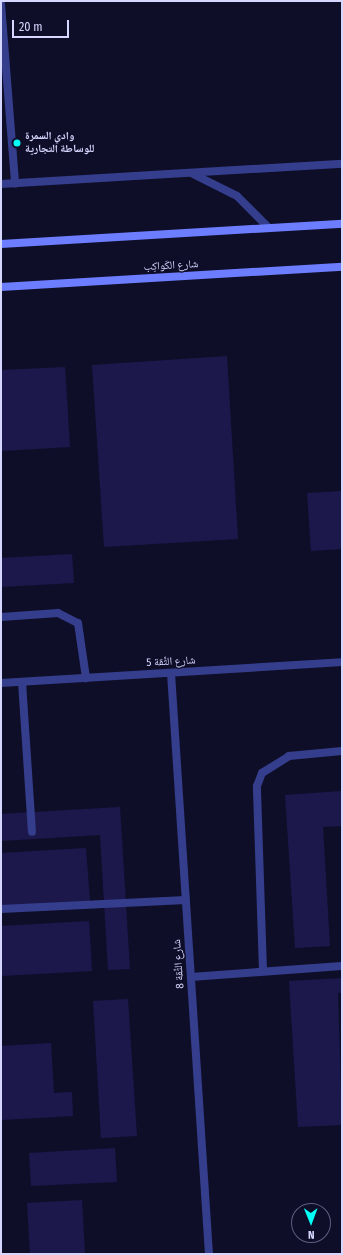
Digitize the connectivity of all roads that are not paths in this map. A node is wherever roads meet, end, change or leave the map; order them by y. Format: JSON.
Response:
{"nodes":[{"id":1,"x":1,"y":4,"type":"edge"},
{"id":2,"x":342,"y":164,"type":"edge"},
{"id":3,"x":190,"y":173,"type":"junction"},
{"id":4,"x":15,"y":183,"type":"junction"},
{"id":5,"x":1,"y":184,"type":"edge"},
{"id":6,"x":342,"y":224,"type":"edge"},
{"id":7,"x":269,"y":228,"type":"junction"},
{"id":8,"x":1,"y":244,"type":"edge"},
{"id":9,"x":342,"y":267,"type":"edge"},
{"id":10,"x":1,"y":287,"type":"edge"},
{"id":11,"x":1,"y":616,"type":"edge"},
{"id":12,"x":342,"y":662,"type":"edge"},
{"id":13,"x":171,"y":673,"type":"junction"},
{"id":14,"x":86,"y":678,"type":"junction"},
{"id":15,"x":22,"y":682,"type":"junction"},
{"id":16,"x":1,"y":683,"type":"edge"},
{"id":17,"x":342,"y":751,"type":"edge"},
{"id":18,"x":32,"y":832,"type":"dead end"},
{"id":19,"x":186,"y":900,"type":"junction"},
{"id":20,"x":1,"y":909,"type":"edge"},
{"id":21,"x":342,"y":966,"type":"edge"},
{"id":22,"x":263,"y":971,"type":"junction"},
{"id":23,"x":191,"y":977,"type":"junction"},
{"id":24,"x":209,"y":1254,"type":"edge"}],
"edges":[{"from":1,"to":4,"type":"street"},
{"from":2,"to":3,"type":"street"},
{"from":3,"to":4,"type":"street"},
{"from":3,"to":7,"type":"street"},
{"from":4,"to":5,"type":"street"},
{"from":6,"to":7,"type":"street"},
{"from":7,"to":8,"type":"street"},
{"from":9,"to":10,"type":"street","name":"شارع الكَواكِب"},
{"from":11,"to":14,"type":"street"},
{"from":12,"to":13,"type":"street","name":"شارع الثِّقة 5"},
{"from":13,"to":14,"type":"street","name":"شارع الثِّقة 5"},
{"from":13,"to":19,"type":"street","name":"شارع الثِّقة 8"},
{"from":14,"to":15,"type":"street","name":"شارع الثِّقة 5"},
{"from":15,"to":16,"type":"street","name":"شارع الثِّقة 5"},
{"from":15,"to":18,"type":"street"},
{"from":17,"to":22,"type":"street"},
{"from":19,"to":20,"type":"street"},
{"from":19,"to":23,"type":"street","name":"شارع الثِّقة 8"},
{"from":21,"to":22,"type":"street"},
{"from":22,"to":23,"type":"street"},
{"from":23,"to":24,"type":"street","name":"شارع الثِّقة 8"}]}
